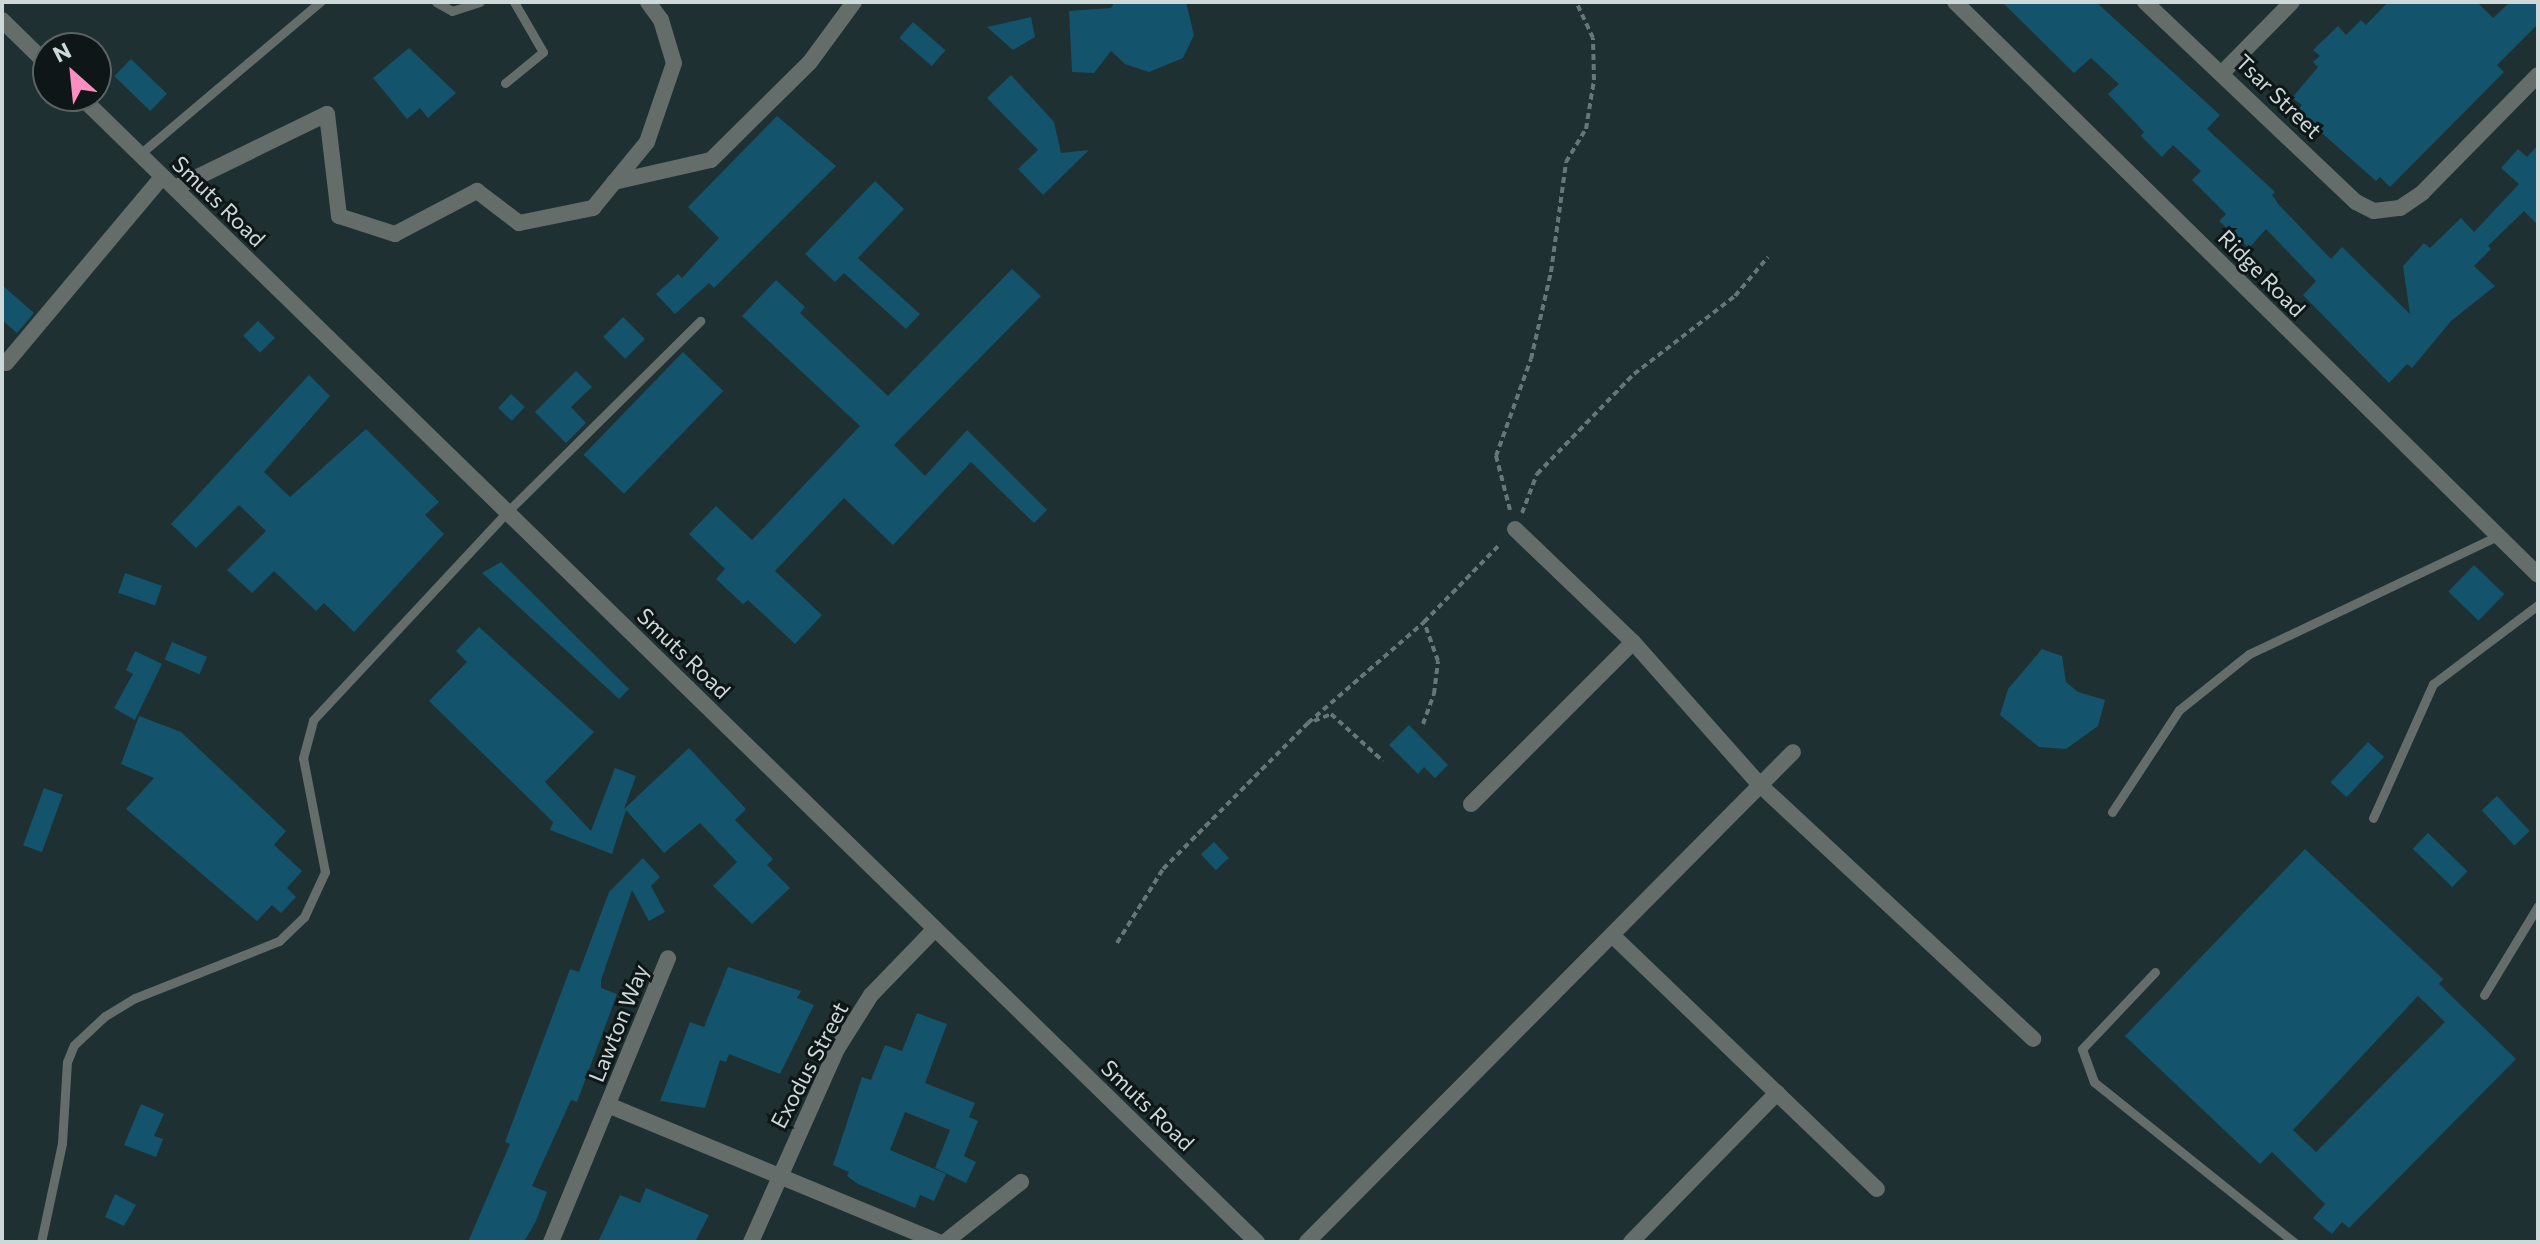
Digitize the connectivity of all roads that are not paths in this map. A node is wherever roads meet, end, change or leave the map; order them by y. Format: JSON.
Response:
{"nodes":[{"id":1,"x":320,"y":2,"type":"edge"},
{"id":2,"x":436,"y":2,"type":"edge"},
{"id":3,"x":480,"y":2,"type":"edge"},
{"id":4,"x":514,"y":2,"type":"edge"},
{"id":5,"x":648,"y":2,"type":"edge"},
{"id":6,"x":854,"y":2,"type":"edge"},
{"id":7,"x":1955,"y":2,"type":"edge"},
{"id":8,"x":2145,"y":2,"type":"edge"},
{"id":9,"x":2292,"y":2,"type":"edge"},
{"id":10,"x":2,"y":20,"type":"edge"},
{"id":11,"x":32,"y":49,"type":"edge"},
{"id":12,"x":2223,"y":72,"type":"junction"},
{"id":13,"x":2538,"y":75,"type":"edge"},
{"id":14,"x":505,"y":83,"type":"dead end"},
{"id":15,"x":97,"y":112,"type":"edge"},
{"id":16,"x":140,"y":154,"type":"junction"},
{"id":17,"x":168,"y":182,"type":"junction"},
{"id":18,"x":614,"y":182,"type":"junction"},
{"id":19,"x":700,"y":321,"type":"dead end"},
{"id":20,"x":6,"y":363,"type":"dead end"},
{"id":21,"x":507,"y":512,"type":"junction"},
{"id":22,"x":1515,"y":529,"type":"road end"},
{"id":23,"x":2497,"y":536,"type":"junction"},
{"id":24,"x":2538,"y":575,"type":"edge"},
{"id":25,"x":2538,"y":605,"type":"edge"},
{"id":26,"x":1633,"y":642,"type":"junction"},
{"id":27,"x":1793,"y":752,"type":"dead end"},
{"id":28,"x":1760,"y":785,"type":"junction"},
{"id":29,"x":1471,"y":804,"type":"dead end"},
{"id":30,"x":2112,"y":812,"type":"dead end"},
{"id":31,"x":2373,"y":818,"type":"dead end"},
{"id":32,"x":2538,"y":906,"type":"edge"},
{"id":33,"x":935,"y":929,"type":"junction"},
{"id":34,"x":1612,"y":935,"type":"junction"},
{"id":35,"x":668,"y":958,"type":"dead end"},
{"id":36,"x":2155,"y":972,"type":"dead end"},
{"id":37,"x":2484,"y":995,"type":"dead end"},
{"id":38,"x":2033,"y":1039,"type":"dead end"},
{"id":39,"x":1777,"y":1093,"type":"junction"},
{"id":40,"x":608,"y":1105,"type":"junction"},
{"id":41,"x":778,"y":1176,"type":"junction"},
{"id":42,"x":1021,"y":1182,"type":"dead end"},
{"id":43,"x":1877,"y":1189,"type":"dead end"},
{"id":44,"x":1636,"y":1240,"type":"edge"},
{"id":45,"x":41,"y":1242,"type":"edge"},
{"id":46,"x":551,"y":1242,"type":"edge"},
{"id":47,"x":751,"y":1242,"type":"edge"},
{"id":48,"x":938,"y":1242,"type":"edge"},
{"id":49,"x":945,"y":1242,"type":"edge"},
{"id":50,"x":1257,"y":1242,"type":"edge"},
{"id":51,"x":1307,"y":1242,"type":"edge"},
{"id":52,"x":2294,"y":1242,"type":"edge"}],
"edges":[{"from":1,"to":16,"type":"lane"},
{"from":2,"to":3,"type":"lane"},
{"from":4,"to":14,"type":"lane"},
{"from":5,"to":18,"type":"street"},
{"from":6,"to":18,"type":"street"},
{"from":7,"to":23,"type":"street","name":"Ridge Road"},
{"from":8,"to":12,"type":"street","name":"Tsar Street"},
{"from":9,"to":12,"type":"street"},
{"from":10,"to":11,"type":"street"},
{"from":12,"to":13,"type":"street","name":"Tsar Street"},
{"from":15,"to":16,"type":"street","name":"Smuts Road"},
{"from":16,"to":17,"type":"street","name":"Smuts Road"},
{"from":17,"to":18,"type":"street"},
{"from":17,"to":20,"type":"street"},
{"from":17,"to":21,"type":"street","name":"Smuts Road"},
{"from":19,"to":21,"type":"lane"},
{"from":21,"to":33,"type":"street","name":"Smuts Road"},
{"from":21,"to":45,"type":"lane"},
{"from":22,"to":26,"type":"street"},
{"from":23,"to":24,"type":"street","name":"Ridge Road"},
{"from":23,"to":30,"type":"lane"},
{"from":25,"to":31,"type":"lane"},
{"from":26,"to":28,"type":"street"},
{"from":26,"to":29,"type":"street"},
{"from":27,"to":28,"type":"street"},
{"from":28,"to":34,"type":"street"},
{"from":28,"to":38,"type":"street"},
{"from":32,"to":37,"type":"lane"},
{"from":33,"to":41,"type":"street","name":"Exodus Street"},
{"from":33,"to":50,"type":"street","name":"Smuts Road"},
{"from":34,"to":39,"type":"street"},
{"from":34,"to":51,"type":"street"},
{"from":35,"to":40,"type":"street","name":"Lawton Way"},
{"from":36,"to":52,"type":"lane"},
{"from":39,"to":43,"type":"street"},
{"from":39,"to":44,"type":"street"},
{"from":40,"to":41,"type":"street"},
{"from":40,"to":46,"type":"street","name":"Lawton Way"},
{"from":41,"to":47,"type":"street","name":"Exodus Street"},
{"from":41,"to":48,"type":"street"},
{"from":42,"to":49,"type":"street"}]}
